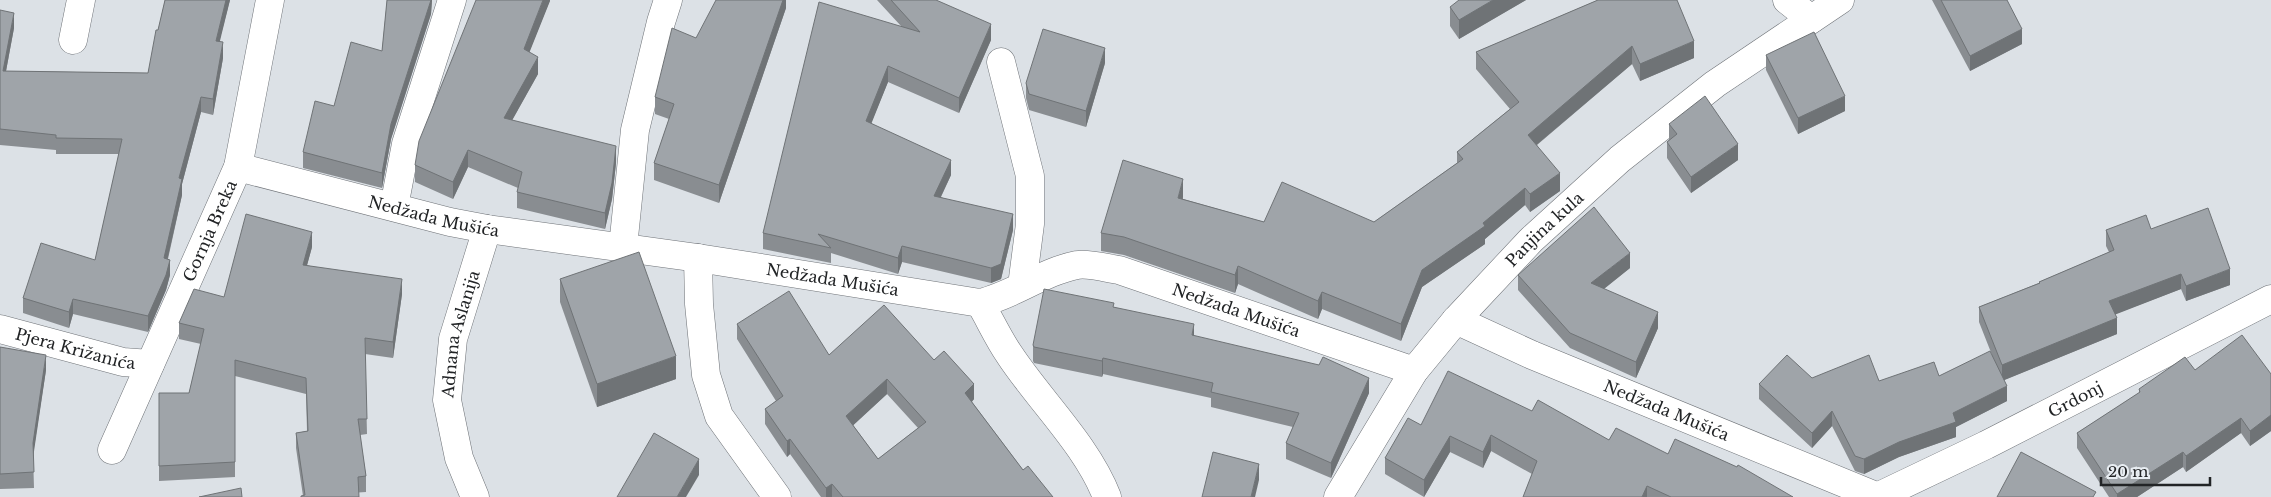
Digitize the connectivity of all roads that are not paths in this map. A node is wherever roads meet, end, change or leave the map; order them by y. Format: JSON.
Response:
{"nodes":[{"id":1,"x":81,"y":0,"type":"edge"},
{"id":2,"x":270,"y":0,"type":"edge"},
{"id":3,"x":452,"y":0,"type":"edge"},
{"id":4,"x":668,"y":0,"type":"edge"},
{"id":5,"x":1786,"y":0,"type":"edge"},
{"id":6,"x":1840,"y":0,"type":"edge"},
{"id":7,"x":1811,"y":19,"type":"junction"},
{"id":8,"x":73,"y":40,"type":"dead end"},
{"id":9,"x":1002,"y":62,"type":"dead end"},
{"id":10,"x":238,"y":167,"type":"junction"},
{"id":11,"x":394,"y":207,"type":"junction"},
{"id":12,"x":487,"y":229,"type":"junction"},
{"id":13,"x":623,"y":247,"type":"junction"},
{"id":14,"x":698,"y":258,"type":"junction"},
{"id":15,"x":1022,"y":286,"type":"junction"},
{"id":16,"x":2271,"y":299,"type":"edge"},
{"id":17,"x":980,"y":303,"type":"junction"},
{"id":18,"x":1456,"y":320,"type":"junction"},
{"id":19,"x":0,"y":329,"type":"edge"},
{"id":20,"x":150,"y":364,"type":"junction"},
{"id":21,"x":1414,"y":371,"type":"junction"},
{"id":22,"x":112,"y":450,"type":"dead end"},
{"id":23,"x":475,"y":497,"type":"edge"},
{"id":24,"x":777,"y":497,"type":"edge"},
{"id":25,"x":1107,"y":497,"type":"edge"},
{"id":26,"x":1338,"y":497,"type":"edge"},
{"id":27,"x":1878,"y":497,"type":"edge"}],
"edges":[{"from":1,"to":8,"type":"street"},
{"from":2,"to":10,"type":"street","name":"Gornja Breka"},
{"from":3,"to":11,"type":"street"},
{"from":4,"to":13,"type":"street"},
{"from":5,"to":7,"type":"street"},
{"from":6,"to":7,"type":"street","name":"Panjina kula"},
{"from":7,"to":18,"type":"street","name":"Panjina kula"},
{"from":9,"to":15,"type":"street"},
{"from":10,"to":11,"type":"street","name":"Nedžada Mušića"},
{"from":10,"to":20,"type":"street","name":"Gornja Breka"},
{"from":11,"to":12,"type":"street","name":"Nedžada Mušića"},
{"from":12,"to":13,"type":"street","name":"Nedžada Mušića"},
{"from":12,"to":23,"type":"street","name":"Adnana Aslanija"},
{"from":13,"to":14,"type":"street","name":"Nedžada Mušića"},
{"from":14,"to":17,"type":"street","name":"Nedžada Mušića"},
{"from":14,"to":24,"type":"street"},
{"from":15,"to":17,"type":"street","name":"Nedžada Mušića"},
{"from":15,"to":21,"type":"street","name":"Nedžada Mušića"},
{"from":16,"to":27,"type":"street","name":"Grdonj"},
{"from":17,"to":25,"type":"street"},
{"from":18,"to":21,"type":"street","name":"Panjina kula"},
{"from":18,"to":27,"type":"street","name":"Nedžada Mušića"},
{"from":19,"to":20,"type":"street","name":"Pjera Križanića"},
{"from":20,"to":22,"type":"street","name":"Gornja Breka"},
{"from":21,"to":26,"type":"street","name":"Panjina kula"}]}
